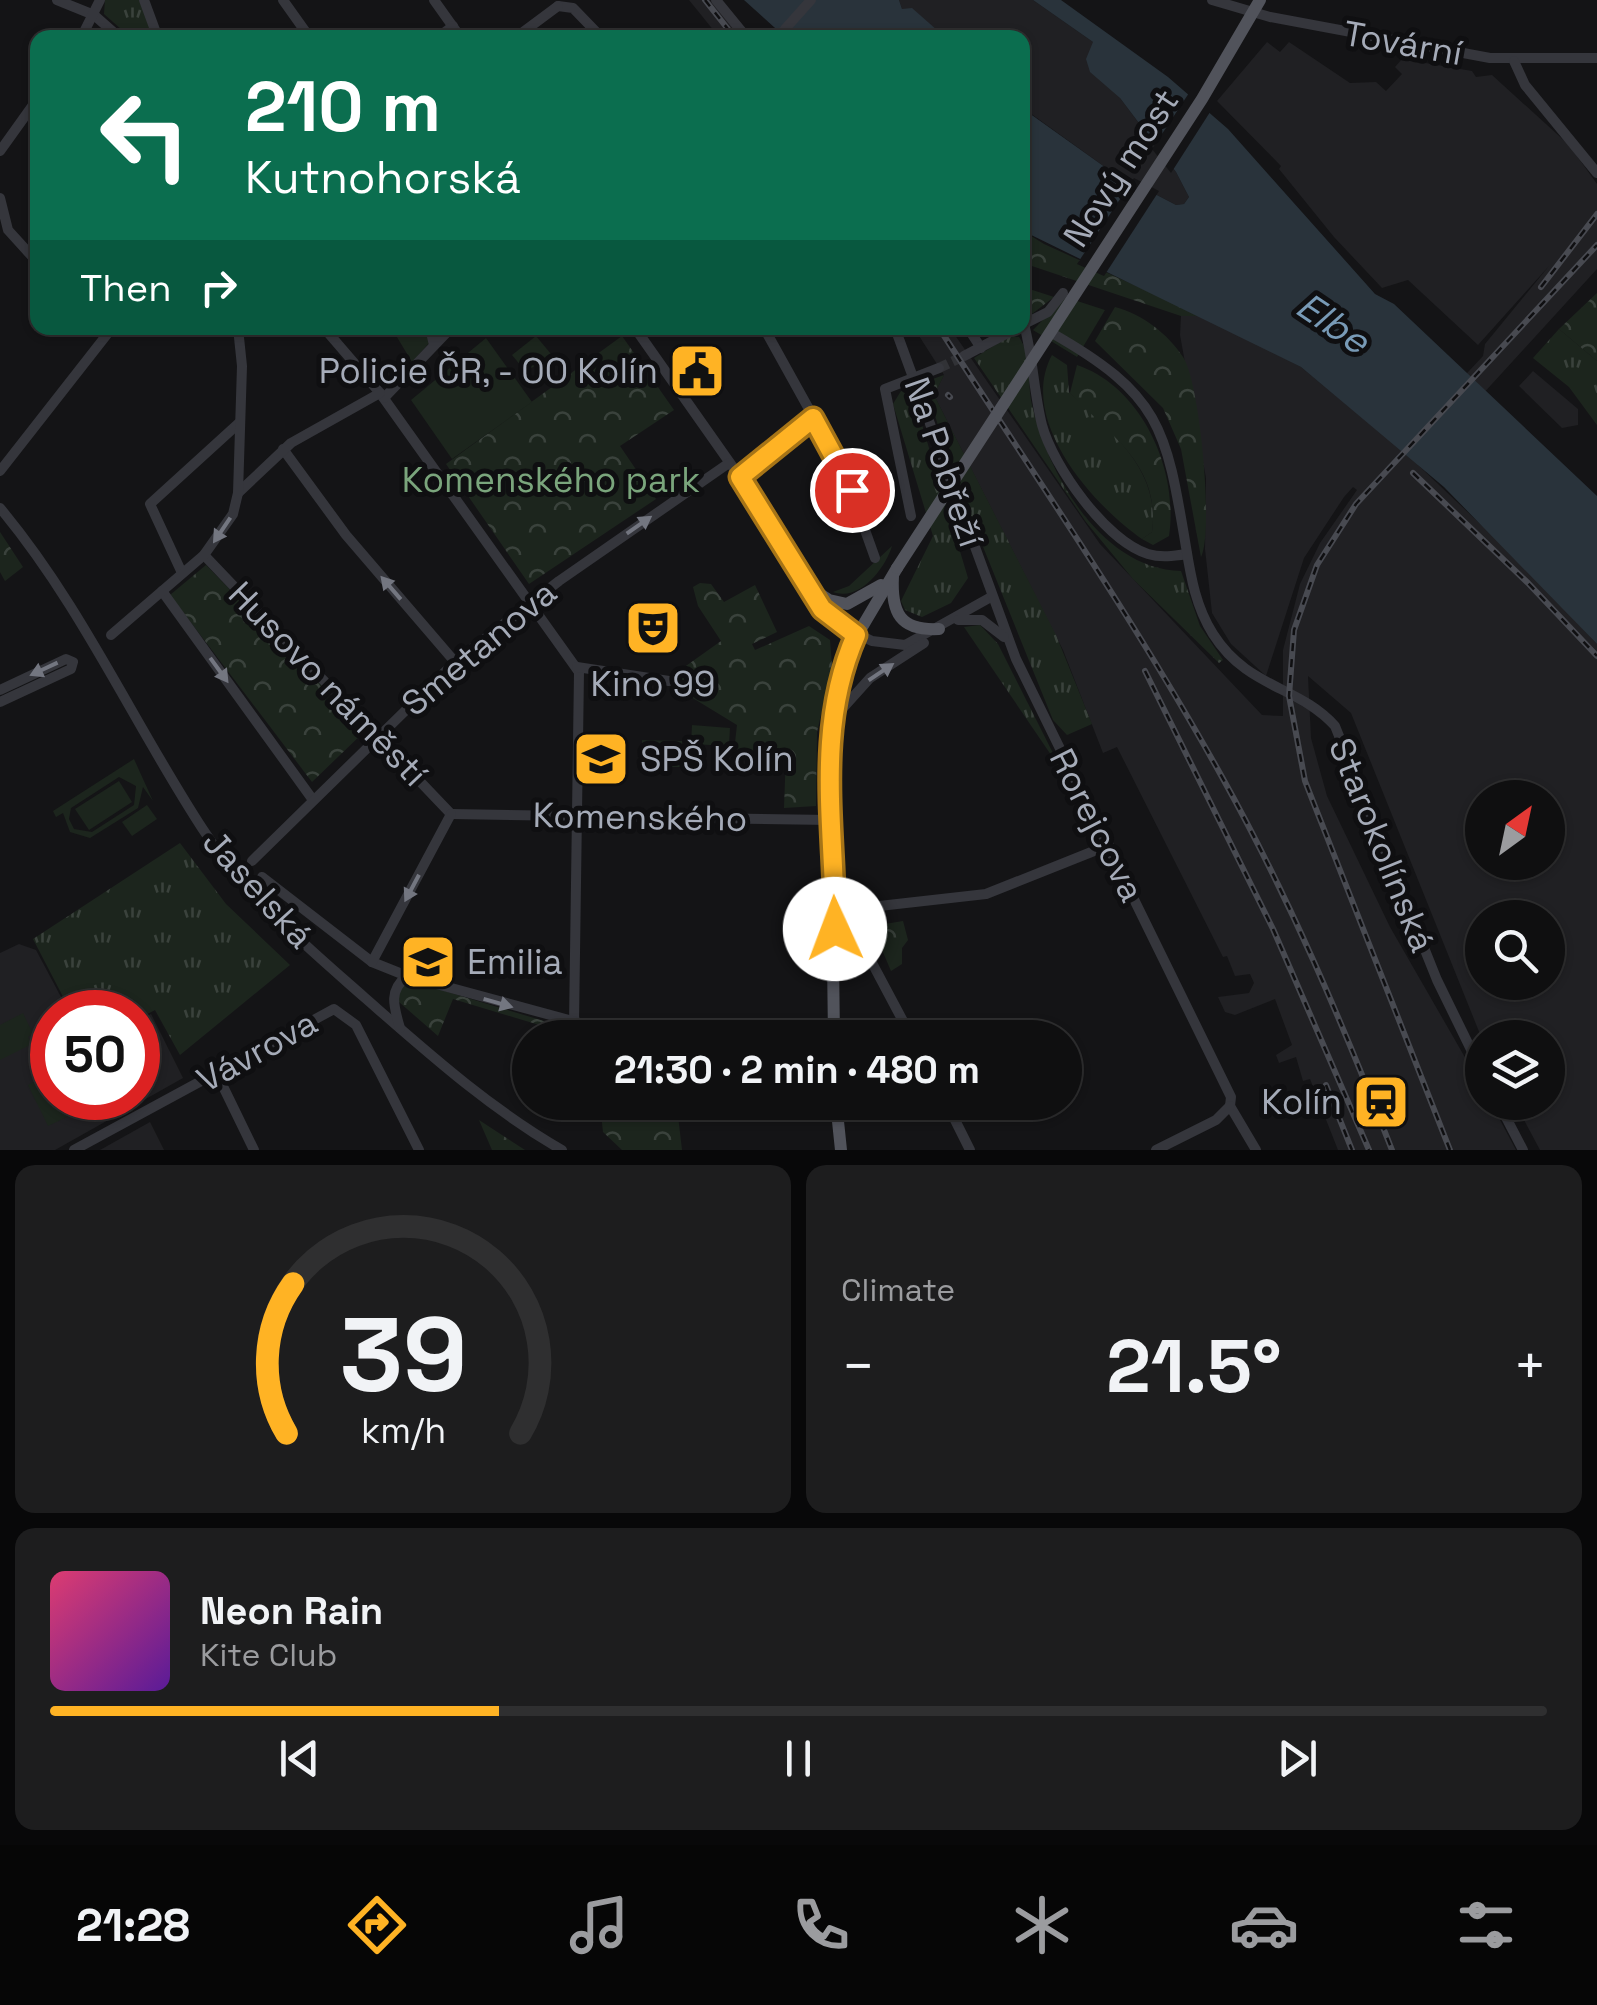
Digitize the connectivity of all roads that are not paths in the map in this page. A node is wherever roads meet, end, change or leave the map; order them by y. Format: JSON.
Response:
{"nodes":[{"id":1,"x":57,"y":0,"type":"edge"},
{"id":2,"x":100,"y":0,"type":"edge"},
{"id":3,"x":144,"y":0,"type":"edge"},
{"id":4,"x":283,"y":0,"type":"edge"},
{"id":5,"x":434,"y":0,"type":"edge"},
{"id":6,"x":716,"y":0,"type":"edge"},
{"id":7,"x":810,"y":0,"type":"edge"},
{"id":8,"x":1212,"y":0,"type":"edge"},
{"id":9,"x":1260,"y":0,"type":"edge"},
{"id":10,"x":556,"y":3,"type":"edge"},
{"id":11,"x":94,"y":15,"type":"junction"},
{"id":12,"x":453,"y":26,"type":"junction"},
{"id":13,"x":85,"y":30,"type":"edge"},
{"id":14,"x":111,"y":30,"type":"edge"},
{"id":15,"x":155,"y":30,"type":"edge"},
{"id":16,"x":304,"y":30,"type":"edge"},
{"id":17,"x":448,"y":30,"type":"edge"},
{"id":18,"x":456,"y":30,"type":"edge"},
{"id":19,"x":524,"y":30,"type":"edge"},
{"id":20,"x":594,"y":30,"type":"edge"},
{"id":21,"x":741,"y":30,"type":"edge"},
{"id":22,"x":784,"y":30,"type":"edge"},
{"id":23,"x":1597,"y":58,"type":"edge"},
{"id":24,"x":1514,"y":61,"type":"junction"},
{"id":25,"x":30,"y":109,"type":"edge"},
{"id":26,"x":0,"y":151,"type":"edge"},
{"id":27,"x":1597,"y":173,"type":"edge"},
{"id":28,"x":0,"y":198,"type":"edge"},
{"id":29,"x":30,"y":254,"type":"edge"},
{"id":30,"x":1063,"y":293,"type":"dead end"},
{"id":31,"x":1030,"y":320,"type":"edge"},
{"id":32,"x":1050,"y":332,"type":"junction"},
{"id":33,"x":107,"y":335,"type":"edge"},
{"id":34,"x":238,"y":335,"type":"edge"},
{"id":35,"x":330,"y":335,"type":"edge"},
{"id":36,"x":432,"y":335,"type":"edge"},
{"id":37,"x":444,"y":335,"type":"edge"},
{"id":38,"x":640,"y":335,"type":"edge"},
{"id":39,"x":768,"y":335,"type":"edge"},
{"id":40,"x":898,"y":335,"type":"edge"},
{"id":41,"x":973,"y":335,"type":"edge"},
{"id":42,"x":1002,"y":335,"type":"edge"},
{"id":43,"x":1024,"y":335,"type":"edge"},
{"id":44,"x":434,"y":345,"type":"junction"},
{"id":45,"x":981,"y":348,"type":"junction"},
{"id":46,"x":964,"y":356,"type":"tunnel mouth"},
{"id":47,"x":940,"y":368,"type":"tunnel mouth"},
{"id":48,"x":916,"y":378,"type":"junction"},
{"id":49,"x":382,"y":395,"type":"junction"},
{"id":50,"x":813,"y":418,"type":"junction"},
{"id":51,"x":239,"y":422,"type":"junction"},
{"id":52,"x":282,"y":449,"type":"junction"},
{"id":53,"x":730,"y":462,"type":"junction"},
{"id":54,"x":0,"y":471,"type":"edge"},
{"id":55,"x":740,"y":477,"type":"junction"},
{"id":56,"x":238,"y":494,"type":"junction"},
{"id":57,"x":0,"y":508,"type":"edge"},
{"id":58,"x":911,"y":516,"type":"dead end"},
{"id":59,"x":1187,"y":554,"type":"junction"},
{"id":60,"x":204,"y":555,"type":"junction"},
{"id":61,"x":875,"y":558,"type":"dead end"},
{"id":62,"x":895,"y":570,"type":"junction"},
{"id":63,"x":182,"y":574,"type":"junction"},
{"id":64,"x":809,"y":588,"type":"junction"},
{"id":65,"x":162,"y":591,"type":"junction"},
{"id":66,"x":991,"y":597,"type":"junction"},
{"id":67,"x":531,"y":603,"type":"junction"},
{"id":68,"x":943,"y":626,"type":"junction"},
{"id":69,"x":111,"y":635,"type":"dead end"},
{"id":70,"x":856,"y":635,"type":"junction"},
{"id":71,"x":1008,"y":642,"type":"junction"},
{"id":72,"x":455,"y":662,"type":"junction"},
{"id":73,"x":577,"y":667,"type":"junction"},
{"id":74,"x":669,"y":681,"type":"dead end"},
{"id":75,"x":0,"y":690,"type":"edge"},
{"id":76,"x":0,"y":702,"type":"edge"},
{"id":77,"x":830,"y":722,"type":"junction"},
{"id":78,"x":378,"y":734,"type":"junction"},
{"id":79,"x":313,"y":800,"type":"junction"},
{"id":80,"x":451,"y":814,"type":"junction"},
{"id":81,"x":578,"y":816,"type":"junction"},
{"id":82,"x":830,"y":820,"type":"junction"},
{"id":83,"x":1109,"y":845,"type":"junction"},
{"id":84,"x":252,"y":861,"type":"dead end"},
{"id":85,"x":262,"y":878,"type":"dead end"},
{"id":86,"x":835,"y":911,"type":"junction"},
{"id":87,"x":870,"y":959,"type":"dead end"},
{"id":88,"x":372,"y":962,"type":"junction"},
{"id":89,"x":407,"y":976,"type":"junction"},
{"id":90,"x":560,"y":1020,"type":"edge"},
{"id":91,"x":574,"y":1020,"type":"edge"},
{"id":92,"x":834,"y":1020,"type":"edge"},
{"id":93,"x":902,"y":1020,"type":"edge"},
{"id":94,"x":400,"y":1029,"type":"junction"},
{"id":95,"x":1465,"y":1037,"type":"edge"},
{"id":96,"x":217,"y":1074,"type":"junction"},
{"id":97,"x":1230,"y":1106,"type":"junction"},
{"id":98,"x":838,"y":1120,"type":"edge"},
{"id":99,"x":955,"y":1120,"type":"edge"},
{"id":100,"x":1507,"y":1120,"type":"edge"},
{"id":101,"x":74,"y":1150,"type":"edge"},
{"id":102,"x":254,"y":1150,"type":"edge"},
{"id":103,"x":419,"y":1150,"type":"edge"},
{"id":104,"x":562,"y":1150,"type":"edge"},
{"id":105,"x":841,"y":1150,"type":"edge"},
{"id":106,"x":970,"y":1150,"type":"edge"},
{"id":107,"x":1156,"y":1150,"type":"edge"},
{"id":108,"x":1256,"y":1150,"type":"edge"},
{"id":109,"x":1523,"y":1150,"type":"edge"}],
"edges":[{"from":1,"to":11,"type":"street"},
{"from":2,"to":11,"type":"street"},
{"from":3,"to":15,"type":"street"},
{"from":4,"to":16,"type":"street"},
{"from":5,"to":12,"type":"street"},
{"from":6,"to":21,"type":"street"},
{"from":7,"to":22,"type":"street"},
{"from":8,"to":24,"type":"street","name":"Tovární"},
{"from":9,"to":32,"type":"main road","name":"Nový most","bridge":true},
{"from":10,"to":19,"type":"street"},
{"from":10,"to":20,"type":"street"},
{"from":11,"to":13,"type":"street"},
{"from":11,"to":14,"type":"street"},
{"from":12,"to":17,"type":"street"},
{"from":12,"to":18,"type":"street"},
{"from":23,"to":24,"type":"street","name":"Tovární"},
{"from":24,"to":27,"type":"street"},
{"from":25,"to":26,"type":"street"},
{"from":28,"to":29,"type":"street"},
{"from":30,"to":31,"type":"street"},
{"from":32,"to":59,"type":"street","name":"Starokolínská"},
{"from":32,"to":62,"type":"main road","name":"Nový most","bridge":true},
{"from":33,"to":54,"type":"street"},
{"from":34,"to":51,"type":"street"},
{"from":35,"to":49,"type":"street"},
{"from":36,"to":44,"type":"street"},
{"from":37,"to":44,"type":"street"},
{"from":38,"to":53,"type":"street"},
{"from":39,"to":50,"type":"street"},
{"from":40,"to":48,"type":"street","name":"Na Pobřeží"},
{"from":41,"to":45,"type":"street"},
{"from":42,"to":45,"type":"street"},
{"from":43,"to":59,"type":"street"},
{"from":44,"to":49,"type":"street"},
{"from":45,"to":46,"type":"street"},
{"from":47,"to":48,"type":"street"},
{"from":48,"to":58,"type":"street","name":"Na Pobřeží"},
{"from":48,"to":66,"type":"street","name":"Na Pobřeží"},
{"from":49,"to":52,"type":"street"},
{"from":49,"to":67,"type":"street"},
{"from":50,"to":55,"type":"street"},
{"from":50,"to":61,"type":"street"},
{"from":51,"to":56,"type":"street"},
{"from":51,"to":63,"type":"street"},
{"from":52,"to":56,"type":"street"},
{"from":72,"to":52,"type":"street","one_way":true},
{"from":53,"to":55,"type":"street"},
{"from":67,"to":53,"type":"street","name":"Smetanova","one_way":true},
{"from":55,"to":64,"type":"street"},
{"from":56,"to":60,"type":"street","one_way":true},
{"from":57,"to":94,"type":"street","name":"Jaselská"},
{"from":59,"to":95,"type":"street","name":"Starokolínská"},
{"from":60,"to":63,"type":"street"},
{"from":60,"to":78,"type":"street","name":"Husovo náměstí"},
{"from":62,"to":64,"type":"main road"},
{"from":62,"to":68,"type":"main road"},
{"from":62,"to":70,"type":"main road","name":"Nový most"},
{"from":63,"to":65,"type":"street"},
{"from":64,"to":70,"type":"street"},
{"from":65,"to":69,"type":"street"},
{"from":65,"to":79,"type":"street","name":"Husovo náměstí","one_way":true},
{"from":66,"to":68,"type":"street"},
{"from":66,"to":71,"type":"street","name":"Rorejcova"},
{"from":67,"to":72,"type":"street","name":"Smetanova"},
{"from":67,"to":73,"type":"street"},
{"from":68,"to":70,"type":"street"},
{"from":68,"to":71,"type":"street"},
{"from":77,"to":68,"type":"street","one_way":true},
{"from":70,"to":77,"type":"main road","name":"Nový most"},
{"from":71,"to":83,"type":"street","name":"Rorejcova"},
{"from":72,"to":78,"type":"street","name":"Smetanova"},
{"from":73,"to":74,"type":"street"},
{"from":73,"to":81,"type":"street"},
{"from":76,"to":75,"type":"street","one_way":true},
{"from":77,"to":82,"type":"main road","name":"Nový most"},
{"from":78,"to":79,"type":"street","name":"Smetanova"},
{"from":78,"to":80,"type":"street","name":"Husovo náměstí"},
{"from":79,"to":84,"type":"street","name":"Smetanova"},
{"from":80,"to":81,"type":"street","name":"Komenského"},
{"from":80,"to":88,"type":"street","one_way":true},
{"from":81,"to":82,"type":"street","name":"Komenského"},
{"from":81,"to":91,"type":"street"},
{"from":82,"to":86,"type":"main road","name":"Nový most"},
{"from":83,"to":86,"type":"street"},
{"from":83,"to":97,"type":"street","name":"Rorejcova"},
{"from":85,"to":88,"type":"street"},
{"from":86,"to":92,"type":"main road","name":"Nový most"},
{"from":87,"to":93,"type":"street"},
{"from":88,"to":89,"type":"street"},
{"from":89,"to":90,"type":"street","one_way":true},
{"from":89,"to":94,"type":"street"},
{"from":94,"to":104,"type":"street","name":"Jaselská"},
{"from":96,"to":101,"type":"street","name":"Vávrova"},
{"from":96,"to":102,"type":"street"},
{"from":96,"to":103,"type":"street","name":"Vávrova"},
{"from":97,"to":107,"type":"street"},
{"from":97,"to":108,"type":"street","name":"Rorejcova"},
{"from":98,"to":105,"type":"main road"},
{"from":99,"to":106,"type":"street"},
{"from":100,"to":109,"type":"street"}]}
